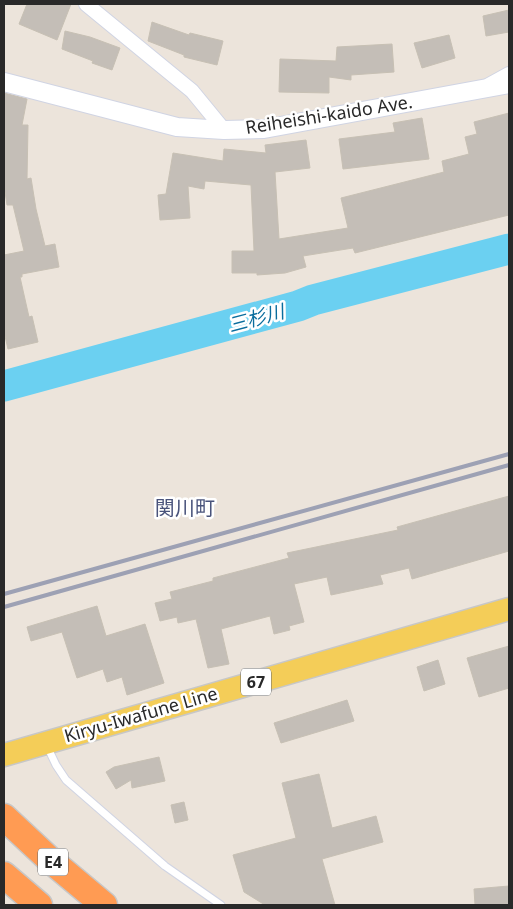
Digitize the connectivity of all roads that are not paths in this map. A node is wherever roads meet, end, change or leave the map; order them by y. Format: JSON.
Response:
{"nodes":[{"id":1,"x":86,"y":4,"type":"edge"},
{"id":2,"x":509,"y":74,"type":"edge"},
{"id":3,"x":4,"y":82,"type":"edge"},
{"id":4,"x":509,"y":84,"type":"edge"},
{"id":5,"x":482,"y":89,"type":"junction"},
{"id":6,"x":224,"y":130,"type":"junction"},
{"id":7,"x":509,"y":609,"type":"edge"},
{"id":8,"x":45,"y":743,"type":"junction"},
{"id":9,"x":4,"y":755,"type":"edge"},
{"id":10,"x":4,"y":817,"type":"edge"},
{"id":11,"x":4,"y":875,"type":"edge"},
{"id":12,"x":38,"y":905,"type":"edge"},
{"id":13,"x":104,"y":905,"type":"edge"},
{"id":14,"x":221,"y":905,"type":"edge"}],
"edges":[{"from":1,"to":6,"type":"street"},
{"from":2,"to":5,"type":"street"},
{"from":3,"to":6,"type":"street","name":"Reiheishi-kaido Ave."},
{"from":4,"to":5,"type":"street","name":"Reiheishi-kaido Ave."},
{"from":5,"to":6,"type":"street","name":"Reiheishi-kaido Ave."},
{"from":7,"to":8,"type":"main road","name":"Kiryu-Iwafune Line","number":"67"},
{"from":8,"to":9,"type":"main road","name":"Kiryu-Iwafune Line","number":"67"},
{"from":8,"to":14,"type":"lane"},
{"from":10,"to":13,"type":"highway","number":"E4"},
{"from":11,"to":12,"type":"highway","number":"E4"}]}
